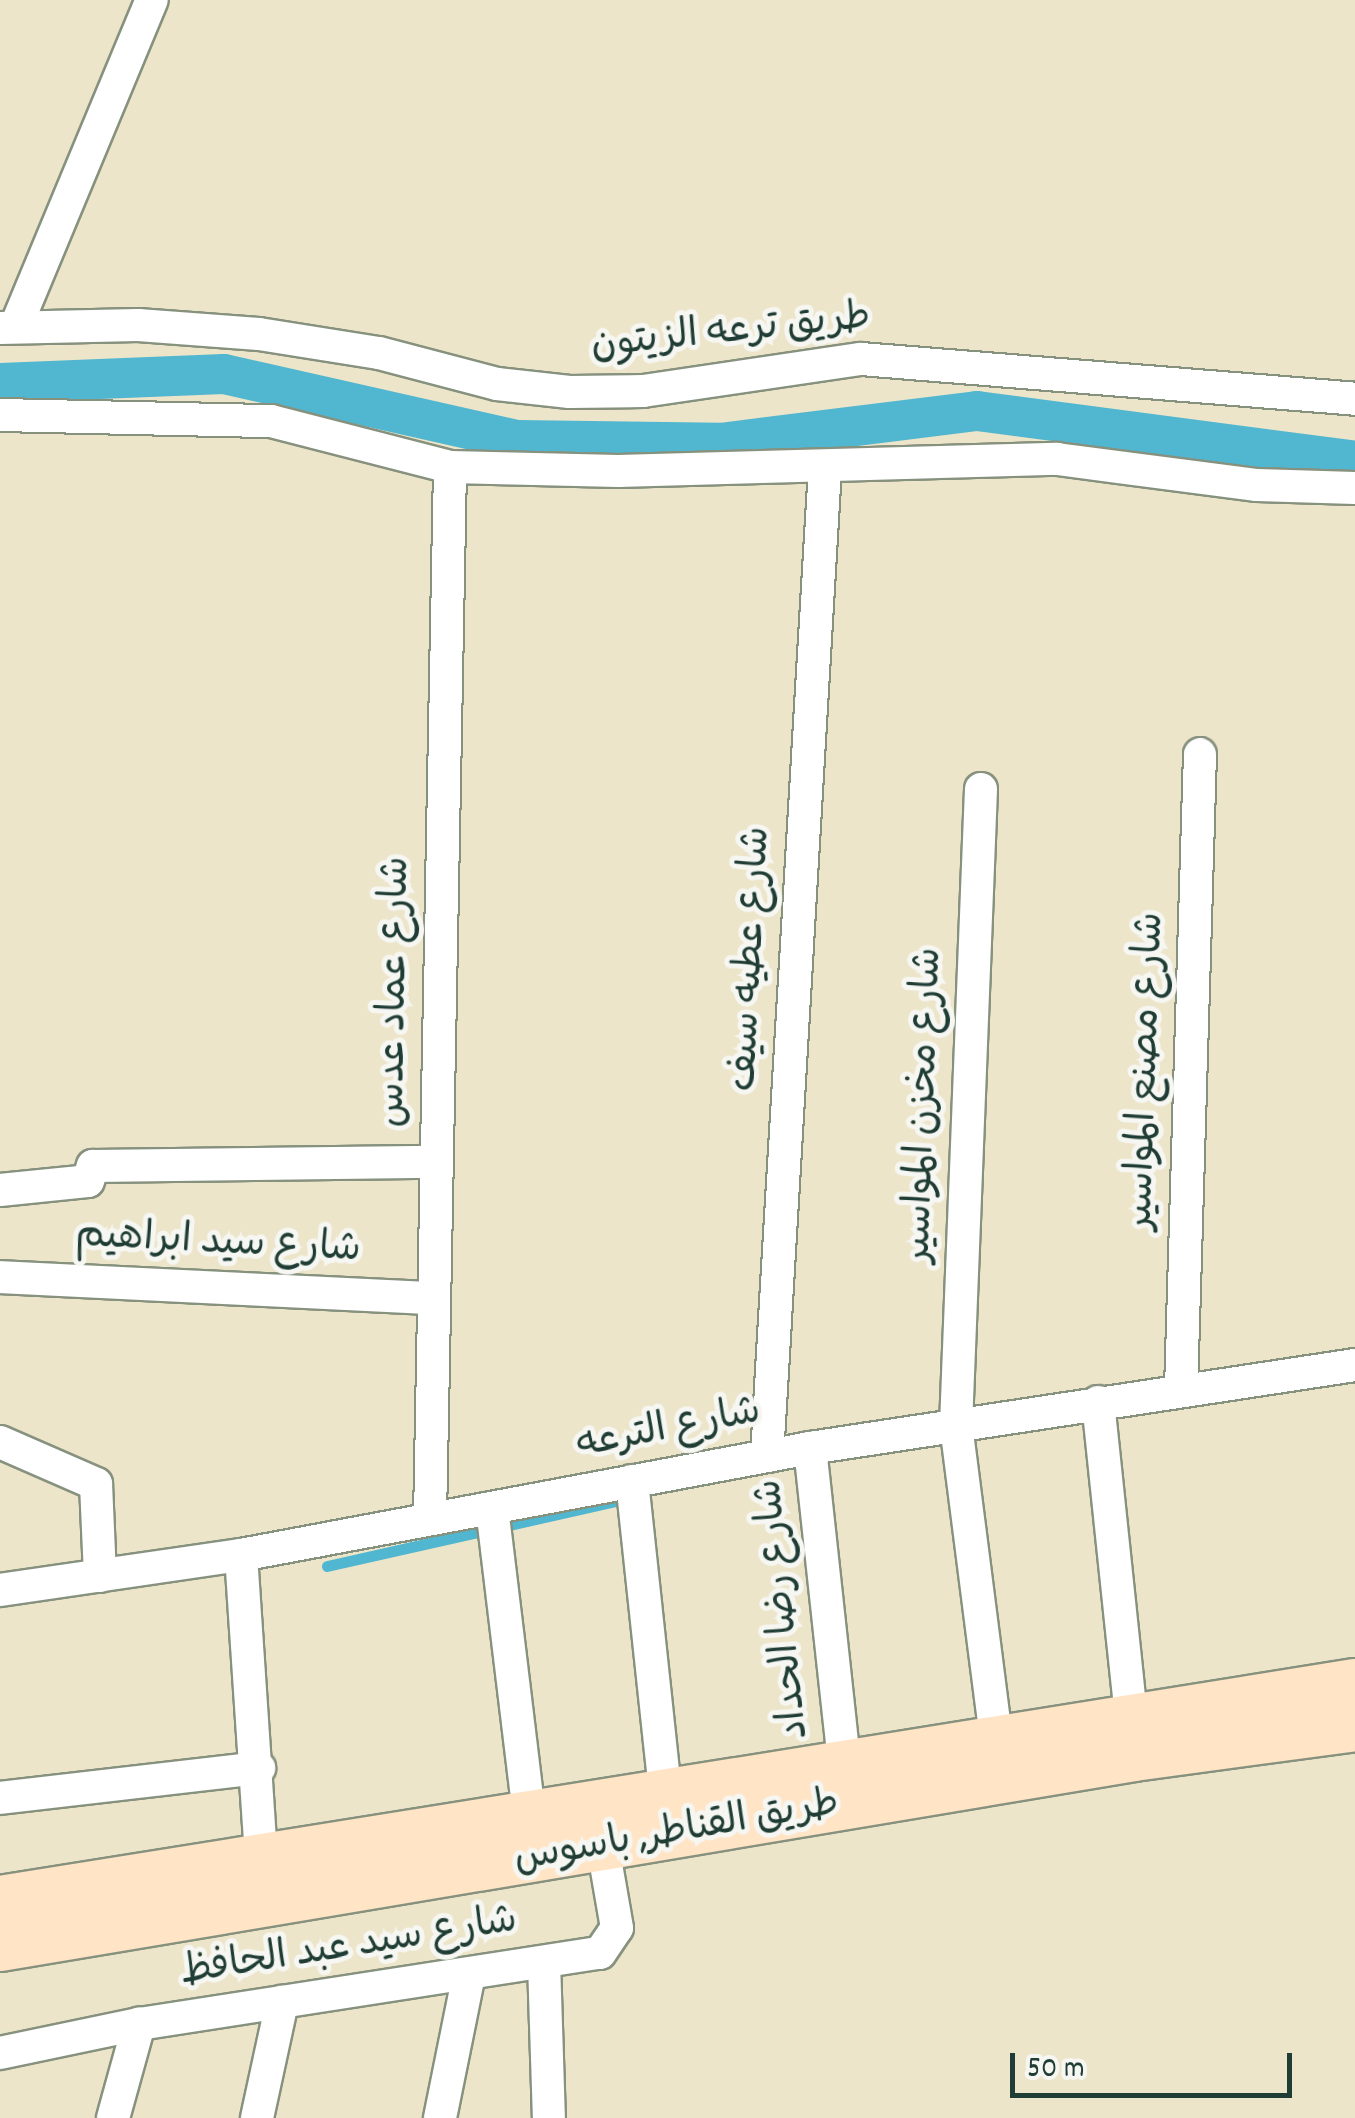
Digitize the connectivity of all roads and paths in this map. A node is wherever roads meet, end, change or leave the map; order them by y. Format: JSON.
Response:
{"nodes":[{"id":1,"x":152,"y":0,"type":"edge"},
{"id":2,"x":8,"y":327,"type":"edge"},
{"id":3,"x":1355,"y":399,"type":"edge"},
{"id":4,"x":0,"y":415,"type":"edge"},
{"id":5,"x":450,"y":467,"type":"junction"},
{"id":6,"x":825,"y":468,"type":"junction"},
{"id":7,"x":1355,"y":488,"type":"edge"},
{"id":8,"x":1200,"y":754,"type":"dead end"},
{"id":9,"x":981,"y":789,"type":"dead end"},
{"id":10,"x":436,"y":1162,"type":"junction"},
{"id":11,"x":0,"y":1190,"type":"edge"},
{"id":12,"x":0,"y":1277,"type":"edge"},
{"id":13,"x":432,"y":1298,"type":"junction"},
{"id":14,"x":1355,"y":1365,"type":"edge"},
{"id":15,"x":1181,"y":1390,"type":"junction"},
{"id":16,"x":1098,"y":1402,"type":"junction"},
{"id":17,"x":956,"y":1426,"type":"junction"},
{"id":18,"x":0,"y":1442,"type":"edge"},
{"id":19,"x":810,"y":1448,"type":"junction"},
{"id":20,"x":766,"y":1456,"type":"junction"},
{"id":21,"x":632,"y":1481,"type":"junction"},
{"id":22,"x":492,"y":1508,"type":"junction"},
{"id":23,"x":430,"y":1520,"type":"junction"},
{"id":24,"x":241,"y":1555,"type":"junction"},
{"id":25,"x":100,"y":1576,"type":"junction"},
{"id":26,"x":0,"y":1590,"type":"edge"},
{"id":27,"x":1355,"y":1683,"type":"edge"},
{"id":28,"x":1131,"y":1717,"type":"junction"},
{"id":29,"x":1355,"y":1727,"type":"edge"},
{"id":30,"x":996,"y":1739,"type":"junction"},
{"id":31,"x":844,"y":1762,"type":"junction"},
{"id":32,"x":259,"y":1768,"type":"junction"},
{"id":33,"x":665,"y":1792,"type":"junction"},
{"id":34,"x":0,"y":1798,"type":"edge"},
{"id":35,"x":530,"y":1814,"type":"junction"},
{"id":36,"x":603,"y":1846,"type":"junction"},
{"id":37,"x":261,"y":1857,"type":"junction"},
{"id":38,"x":0,"y":1900,"type":"edge"},
{"id":39,"x":0,"y":1947,"type":"edge"},
{"id":40,"x":544,"y":1962,"type":"junction"},
{"id":41,"x":469,"y":1974,"type":"junction"},
{"id":42,"x":282,"y":2002,"type":"junction"},
{"id":43,"x":140,"y":2024,"type":"junction"},
{"id":44,"x":0,"y":2053,"type":"edge"},
{"id":45,"x":113,"y":2118,"type":"edge"},
{"id":46,"x":256,"y":2118,"type":"edge"},
{"id":47,"x":440,"y":2118,"type":"edge"},
{"id":48,"x":548,"y":2118,"type":"edge"}],
"edges":[{"from":1,"to":2,"type":"street"},
{"from":2,"to":3,"type":"street","name":"طريق ترعه الزيتون"},
{"from":4,"to":5,"type":"street"},
{"from":5,"to":6,"type":"street"},
{"from":5,"to":10,"type":"street","name":"شارع عماد عدس"},
{"from":6,"to":7,"type":"street"},
{"from":6,"to":20,"type":"street","name":"شارع عطيه سيف"},
{"from":8,"to":15,"type":"street","name":"شارع مصنع المواسير"},
{"from":9,"to":17,"type":"street","name":"شارع مخزن المواسير"},
{"from":10,"to":11,"type":"street"},
{"from":10,"to":13,"type":"street","name":"شارع عماد عدس"},
{"from":12,"to":13,"type":"street","name":"شارع سيد ابراهيم"},
{"from":13,"to":23,"type":"street","name":"شارع عماد عدس"},
{"from":14,"to":15,"type":"street","name":"شارع الترعه"},
{"from":15,"to":16,"type":"street","name":"شارع الترعه"},
{"from":16,"to":17,"type":"street","name":"شارع الترعه"},
{"from":16,"to":28,"type":"street"},
{"from":17,"to":19,"type":"street","name":"شارع الترعه"},
{"from":17,"to":30,"type":"street","name":"شارع مخزن المواسير"},
{"from":18,"to":25,"type":"street"},
{"from":19,"to":20,"type":"street","name":"شارع الترعه"},
{"from":19,"to":31,"type":"street","name":"شارع رضا الحداد"},
{"from":20,"to":21,"type":"street","name":"شارع الترعه"},
{"from":21,"to":22,"type":"street","name":"شارع الترعه"},
{"from":21,"to":33,"type":"street"},
{"from":22,"to":23,"type":"street","name":"شارع الترعه"},
{"from":22,"to":35,"type":"street"},
{"from":23,"to":24,"type":"street","name":"شارع الترعه"},
{"from":24,"to":25,"type":"street","name":"شارع الترعه"},
{"from":24,"to":32,"type":"street"},
{"from":25,"to":26,"type":"street","name":"شارع الترعه"},
{"from":27,"to":28,"type":"main road","name":"طريق القناطر, باسوس"},
{"from":28,"to":30,"type":"main road","name":"طريق القناطر, باسوس"},
{"from":29,"to":36,"type":"main road","name":"طريق القناطر, باسوس"},
{"from":30,"to":31,"type":"main road","name":"طريق القناطر, باسوس"},
{"from":31,"to":33,"type":"main road","name":"طريق القناطر, باسوس"},
{"from":32,"to":34,"type":"street"},
{"from":32,"to":37,"type":"street"},
{"from":33,"to":35,"type":"main road","name":"طريق القناطر, باسوس"},
{"from":35,"to":37,"type":"main road","name":"طريق القناطر, باسوس"},
{"from":36,"to":39,"type":"main road","name":"طريق القناطر, باسوس"},
{"from":36,"to":40,"type":"street","name":"شارع سيد عبد الحافظ"},
{"from":37,"to":38,"type":"main road","name":"طريق القناطر, باسوس"},
{"from":40,"to":41,"type":"street","name":"شارع سيد عبد الحافظ"},
{"from":40,"to":48,"type":"street"},
{"from":41,"to":42,"type":"street","name":"شارع سيد عبد الحافظ"},
{"from":41,"to":47,"type":"street"},
{"from":42,"to":43,"type":"street","name":"شارع سيد عبد الحافظ"},
{"from":42,"to":46,"type":"street"},
{"from":43,"to":44,"type":"street","name":"شارع سيد عبد الحافظ"},
{"from":43,"to":45,"type":"street"}]}
